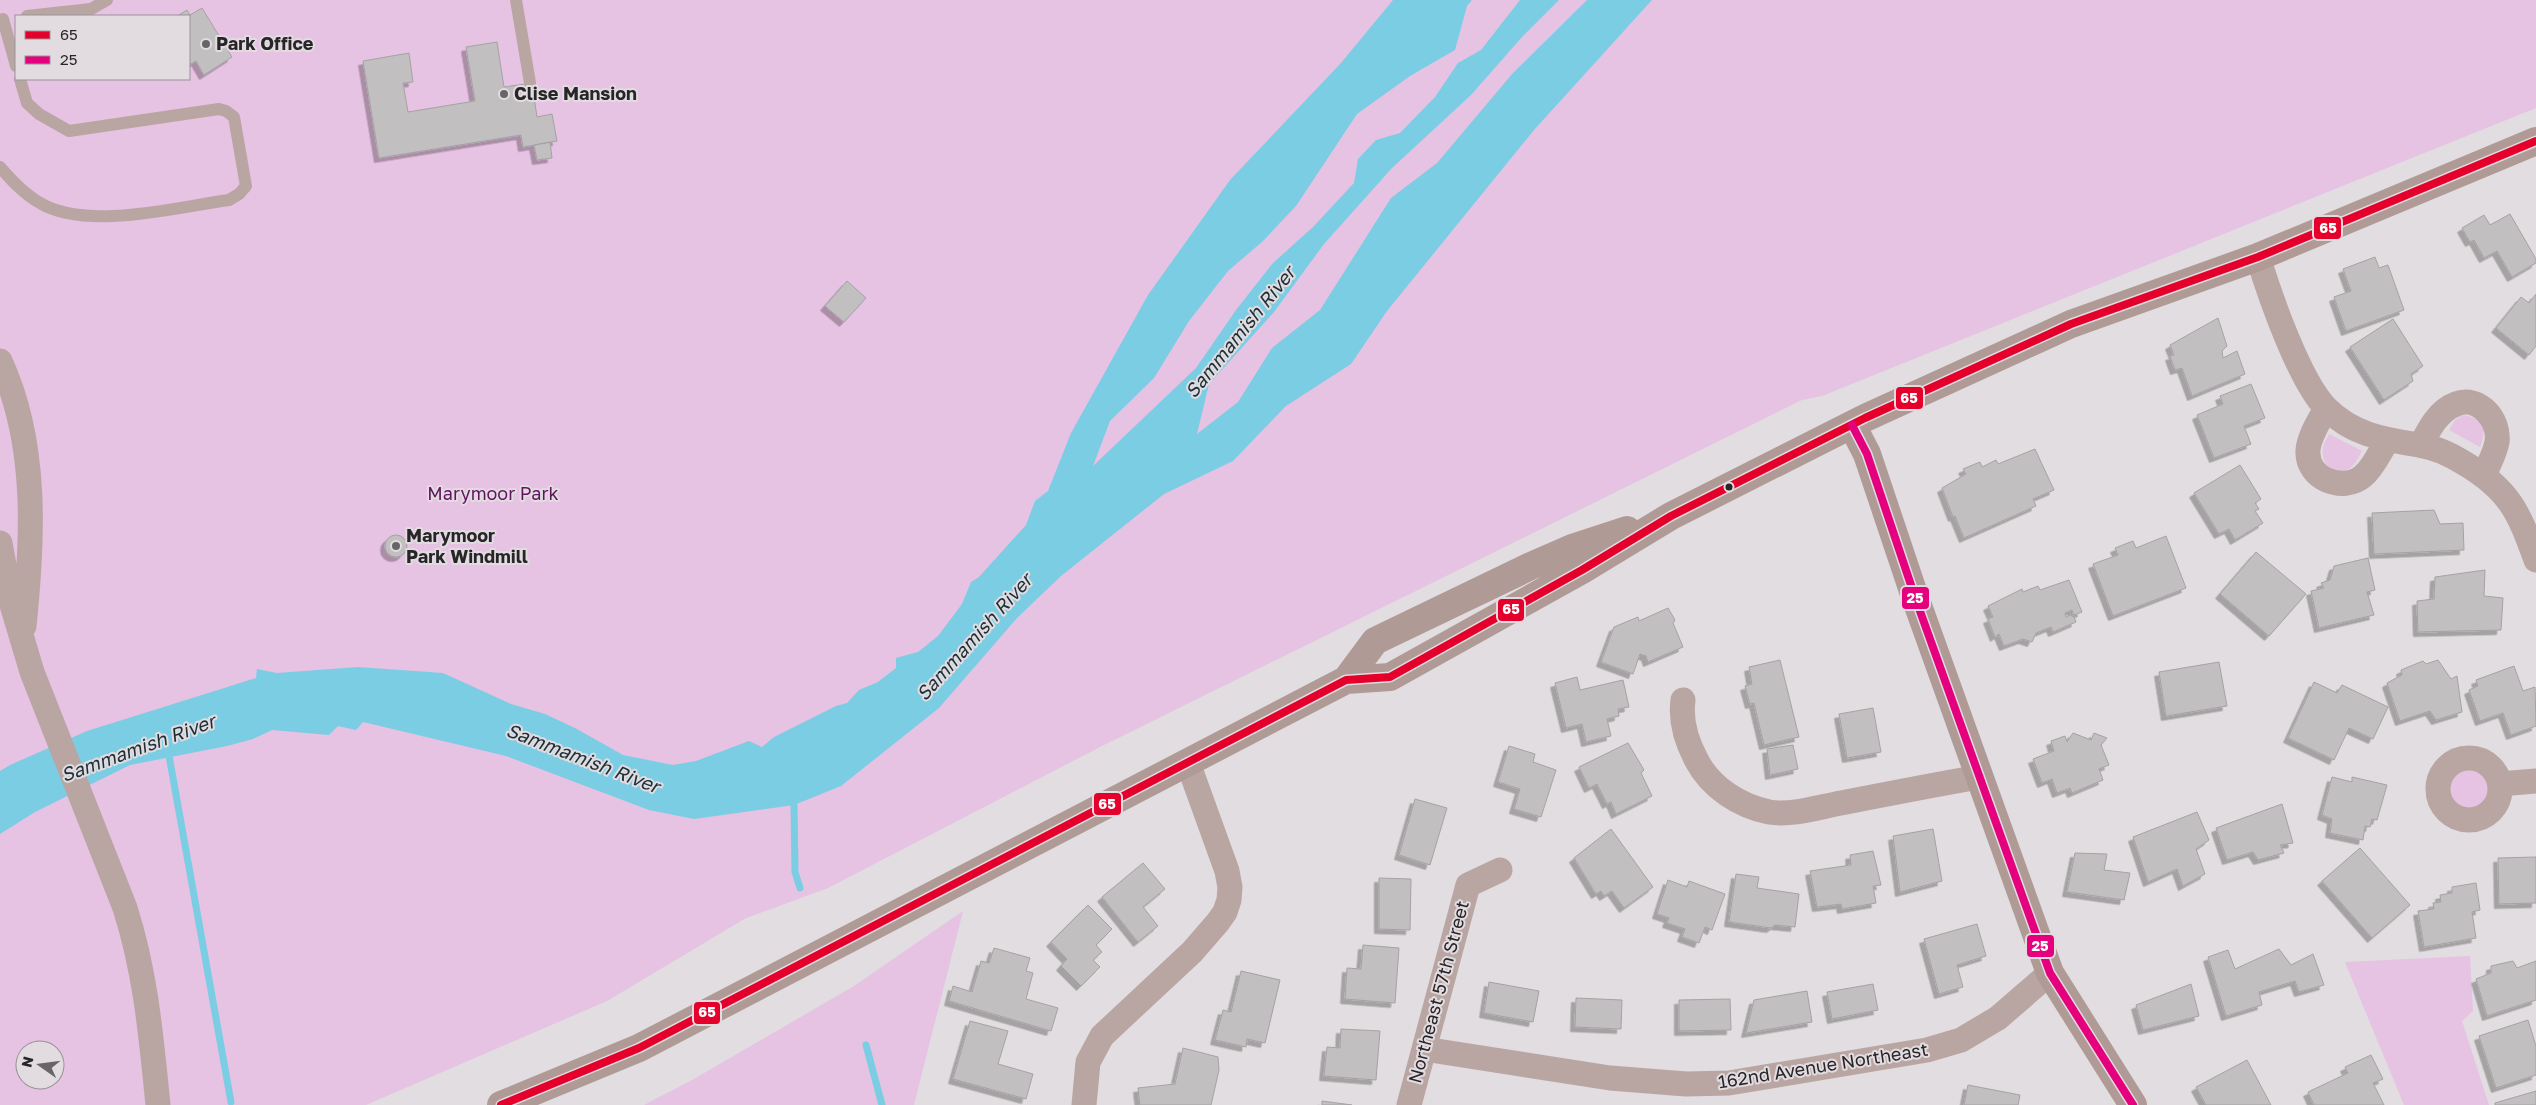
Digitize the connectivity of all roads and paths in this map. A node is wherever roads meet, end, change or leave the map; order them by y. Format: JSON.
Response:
{"nodes":[{"id":1,"x":107,"y":0,"type":"edge"},
{"id":2,"x":516,"y":0,"type":"edge"},
{"id":3,"x":36,"y":15,"type":"edge"},
{"id":4,"x":15,"y":18,"type":"edge"},
{"id":5,"x":1,"y":19,"type":"edge"},
{"id":6,"x":15,"y":63,"type":"edge"},
{"id":7,"x":20,"y":80,"type":"edge"},
{"id":8,"x":530,"y":83,"type":"dead end"},
{"id":9,"x":2536,"y":141,"type":"edge"},
{"id":10,"x":0,"y":167,"type":"edge"},
{"id":11,"x":2258,"y":257,"type":"junction"},
{"id":12,"x":0,"y":361,"type":"edge"},
{"id":13,"x":2326,"y":408,"type":"junction"},
{"id":14,"x":1852,"y":425,"type":"junction"},
{"id":15,"x":2388,"y":441,"type":"junction"},
{"id":16,"x":2421,"y":445,"type":"junction"},
{"id":17,"x":2484,"y":475,"type":"junction"},
{"id":18,"x":1671,"y":516,"type":"junction"},
{"id":19,"x":0,"y":543,"type":"edge"},
{"id":20,"x":2536,"y":560,"type":"edge"},
{"id":21,"x":23,"y":636,"type":"junction"},
{"id":22,"x":1346,"y":680,"type":"junction"},
{"id":23,"x":1683,"y":700,"type":"dead end"},
{"id":24,"x":1188,"y":763,"type":"junction"},
{"id":25,"x":1979,"y":777,"type":"junction"},
{"id":26,"x":2536,"y":781,"type":"edge"},
{"id":27,"x":2500,"y":784,"type":"dead end"},
{"id":28,"x":1500,"y":870,"type":"dead end"},
{"id":29,"x":2050,"y":973,"type":"junction"},
{"id":30,"x":1424,"y":1049,"type":"junction"},
{"id":31,"x":158,"y":1105,"type":"edge"},
{"id":32,"x":501,"y":1105,"type":"edge"},
{"id":33,"x":1084,"y":1105,"type":"edge"},
{"id":34,"x":1409,"y":1105,"type":"edge"},
{"id":35,"x":2133,"y":1105,"type":"edge"}],
"edges":[{"from":1,"to":3,"type":"lane"},
{"from":2,"to":8,"type":"lane"},
{"from":4,"to":5,"type":"lane"},
{"from":5,"to":6,"type":"lane"},
{"from":7,"to":10,"type":"lane"},
{"from":9,"to":11,"type":"main road"},
{"from":11,"to":13,"type":"street"},
{"from":11,"to":14,"type":"main road"},
{"from":12,"to":21,"type":"street"},
{"from":13,"to":15,"type":"street"},
{"from":13,"to":15,"type":"street"},
{"from":14,"to":18,"type":"main road"},
{"from":14,"to":25,"type":"main road"},
{"from":15,"to":16,"type":"street"},
{"from":16,"to":17,"type":"street"},
{"from":16,"to":17,"type":"street"},
{"from":17,"to":20,"type":"street"},
{"from":18,"to":22,"type":"main road"},
{"from":18,"to":22,"type":"main road"},
{"from":19,"to":21,"type":"street"},
{"from":21,"to":31,"type":"street"},
{"from":22,"to":24,"type":"main road"},
{"from":23,"to":25,"type":"street"},
{"from":24,"to":32,"type":"main road"},
{"from":24,"to":33,"type":"street"},
{"from":25,"to":29,"type":"main road"},
{"from":26,"to":27,"type":"street"},
{"from":28,"to":30,"type":"street","name":"Northeast 57th Street"},
{"from":29,"to":30,"type":"street","name":"162nd Avenue Northeast"},
{"from":29,"to":35,"type":"main road"},
{"from":30,"to":34,"type":"street","name":"Northeast 57th Street"}]}
